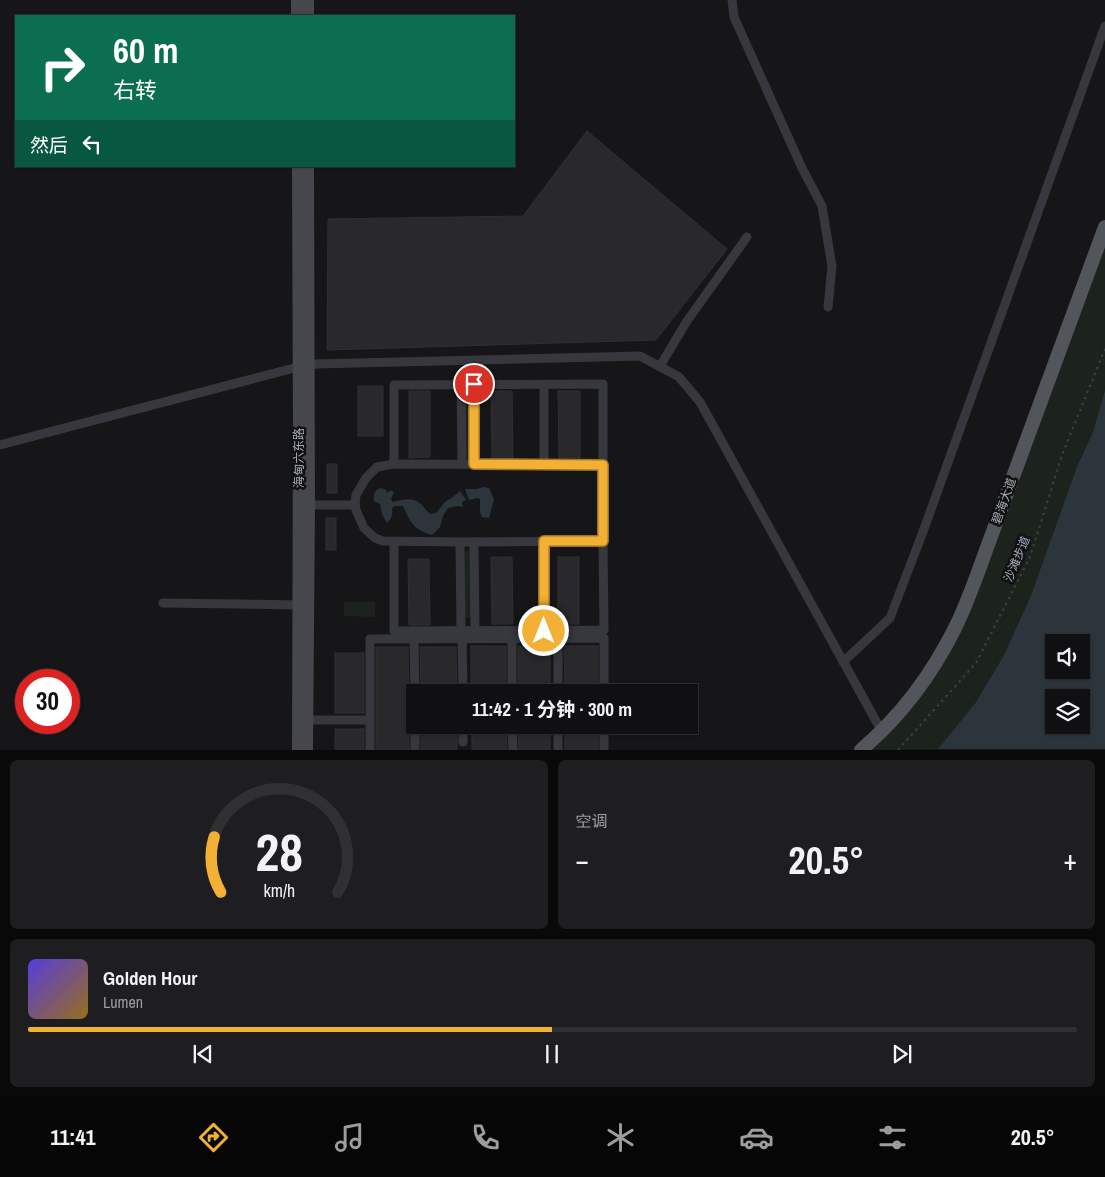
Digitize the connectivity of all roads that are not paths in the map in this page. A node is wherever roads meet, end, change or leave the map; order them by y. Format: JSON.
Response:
{"nodes":[{"id":1,"x":297,"y":0,"type":"edge"},
{"id":2,"x":308,"y":0,"type":"edge"},
{"id":3,"x":732,"y":0,"type":"edge"},
{"id":4,"x":297,"y":15,"type":"edge"},
{"id":5,"x":308,"y":15,"type":"edge"},
{"id":6,"x":1105,"y":26,"type":"edge"},
{"id":7,"x":298,"y":167,"type":"edge"},
{"id":8,"x":308,"y":167,"type":"edge"},
{"id":9,"x":1105,"y":227,"type":"edge"},
{"id":10,"x":747,"y":237,"type":"dead end"},
{"id":11,"x":1105,"y":242,"type":"edge"},
{"id":12,"x":828,"y":306,"type":"dead end"},
{"id":13,"x":660,"y":366,"type":"junction"},
{"id":14,"x":304,"y":367,"type":"junction"},
{"id":15,"x":461,"y":384,"type":"junction"},
{"id":16,"x":474,"y":384,"type":"junction"},
{"id":17,"x":544,"y":385,"type":"junction"},
{"id":18,"x":0,"y":445,"type":"edge"},
{"id":19,"x":394,"y":464,"type":"junction"},
{"id":20,"x":462,"y":464,"type":"junction"},
{"id":21,"x":474,"y":464,"type":"junction"},
{"id":22,"x":544,"y":464,"type":"junction"},
{"id":23,"x":603,"y":465,"type":"junction"},
{"id":24,"x":304,"y":505,"type":"junction"},
{"id":25,"x":355,"y":505,"type":"junction"},
{"id":26,"x":544,"y":541,"type":"junction"},
{"id":27,"x":603,"y":541,"type":"junction"},
{"id":28,"x":394,"y":542,"type":"junction"},
{"id":29,"x":460,"y":542,"type":"junction"},
{"id":30,"x":474,"y":542,"type":"junction"},
{"id":31,"x":163,"y":603,"type":"dead end"},
{"id":32,"x":303,"y":605,"type":"junction"},
{"id":33,"x":474,"y":631,"type":"junction"},
{"id":34,"x":544,"y":631,"type":"junction"},
{"id":35,"x":604,"y":634,"type":"junction"},
{"id":36,"x":462,"y":635,"type":"junction"},
{"id":37,"x":512,"y":638,"type":"junction"},
{"id":38,"x":558,"y":638,"type":"junction"},
{"id":39,"x":414,"y":639,"type":"junction"},
{"id":40,"x":843,"y":662,"type":"junction"},
{"id":41,"x":415,"y":684,"type":"edge"},
{"id":42,"x":463,"y":684,"type":"edge"},
{"id":43,"x":512,"y":684,"type":"edge"},
{"id":44,"x":558,"y":684,"type":"edge"},
{"id":45,"x":604,"y":684,"type":"edge"},
{"id":46,"x":302,"y":720,"type":"junction"},
{"id":47,"x":370,"y":720,"type":"junction"},
{"id":48,"x":881,"y":730,"type":"junction"},
{"id":49,"x":415,"y":734,"type":"edge"},
{"id":50,"x":463,"y":734,"type":"edge"},
{"id":51,"x":512,"y":734,"type":"edge"},
{"id":52,"x":558,"y":734,"type":"edge"},
{"id":53,"x":604,"y":734,"type":"edge"},
{"id":54,"x":463,"y":742,"type":"dead end"},
{"id":55,"x":298,"y":750,"type":"edge"},
{"id":56,"x":307,"y":750,"type":"edge"},
{"id":57,"x":370,"y":750,"type":"edge"},
{"id":58,"x":416,"y":750,"type":"edge"},
{"id":59,"x":513,"y":750,"type":"edge"},
{"id":60,"x":558,"y":750,"type":"edge"},
{"id":61,"x":604,"y":750,"type":"edge"},
{"id":62,"x":861,"y":750,"type":"edge"},
{"id":63,"x":868,"y":750,"type":"edge"}],
"edges":[{"from":1,"to":4,"type":"main road"},
{"from":2,"to":5,"type":"main road"},
{"from":3,"to":12,"type":"street"},
{"from":6,"to":40,"type":"street"},
{"from":7,"to":14,"type":"main road","name":"海甸六东路"},
{"from":8,"to":14,"type":"main road","name":"海甸六东路"},
{"from":9,"to":48,"type":"main road","name":"碧海大道"},
{"from":10,"to":13,"type":"street"},
{"from":11,"to":63,"type":"main road","name":"碧海大道"},
{"from":13,"to":14,"type":"street"},
{"from":13,"to":40,"type":"street"},
{"from":14,"to":18,"type":"street"},
{"from":14,"to":24,"type":"main road","name":"海甸六东路"},
{"from":15,"to":16,"type":"street"},
{"from":15,"to":19,"type":"street"},
{"from":15,"to":20,"type":"street"},
{"from":16,"to":17,"type":"street"},
{"from":16,"to":21,"type":"street"},
{"from":17,"to":22,"type":"street"},
{"from":17,"to":23,"type":"street"},
{"from":19,"to":20,"type":"street"},
{"from":19,"to":25,"type":"street"},
{"from":20,"to":21,"type":"street"},
{"from":21,"to":22,"type":"street"},
{"from":22,"to":23,"type":"street"},
{"from":23,"to":27,"type":"street"},
{"from":24,"to":25,"type":"street"},
{"from":24,"to":32,"type":"main road","name":"海甸六东路"},
{"from":25,"to":28,"type":"street"},
{"from":26,"to":27,"type":"street"},
{"from":26,"to":30,"type":"street"},
{"from":26,"to":34,"type":"street"},
{"from":27,"to":35,"type":"street"},
{"from":28,"to":29,"type":"street"},
{"from":28,"to":36,"type":"street"},
{"from":29,"to":30,"type":"street"},
{"from":29,"to":36,"type":"street"},
{"from":30,"to":33,"type":"street"},
{"from":31,"to":32,"type":"street"},
{"from":32,"to":46,"type":"main road","name":"海甸六东路"},
{"from":33,"to":34,"type":"street"},
{"from":33,"to":36,"type":"street"},
{"from":34,"to":35,"type":"street"},
{"from":35,"to":38,"type":"street"},
{"from":35,"to":45,"type":"street"},
{"from":36,"to":37,"type":"street"},
{"from":36,"to":39,"type":"street"},
{"from":36,"to":42,"type":"street"},
{"from":37,"to":38,"type":"street"},
{"from":37,"to":43,"type":"street"},
{"from":38,"to":44,"type":"street"},
{"from":39,"to":41,"type":"street"},
{"from":39,"to":47,"type":"street"},
{"from":40,"to":48,"type":"street"},
{"from":46,"to":47,"type":"street"},
{"from":46,"to":55,"type":"main road","name":"海甸六东路"},
{"from":46,"to":56,"type":"main road","name":"海甸六东路"},
{"from":47,"to":57,"type":"street"},
{"from":48,"to":62,"type":"main road","name":"碧海大道"},
{"from":49,"to":58,"type":"street"},
{"from":50,"to":54,"type":"street"},
{"from":51,"to":59,"type":"street"},
{"from":52,"to":60,"type":"street"},
{"from":53,"to":61,"type":"street"}]}
